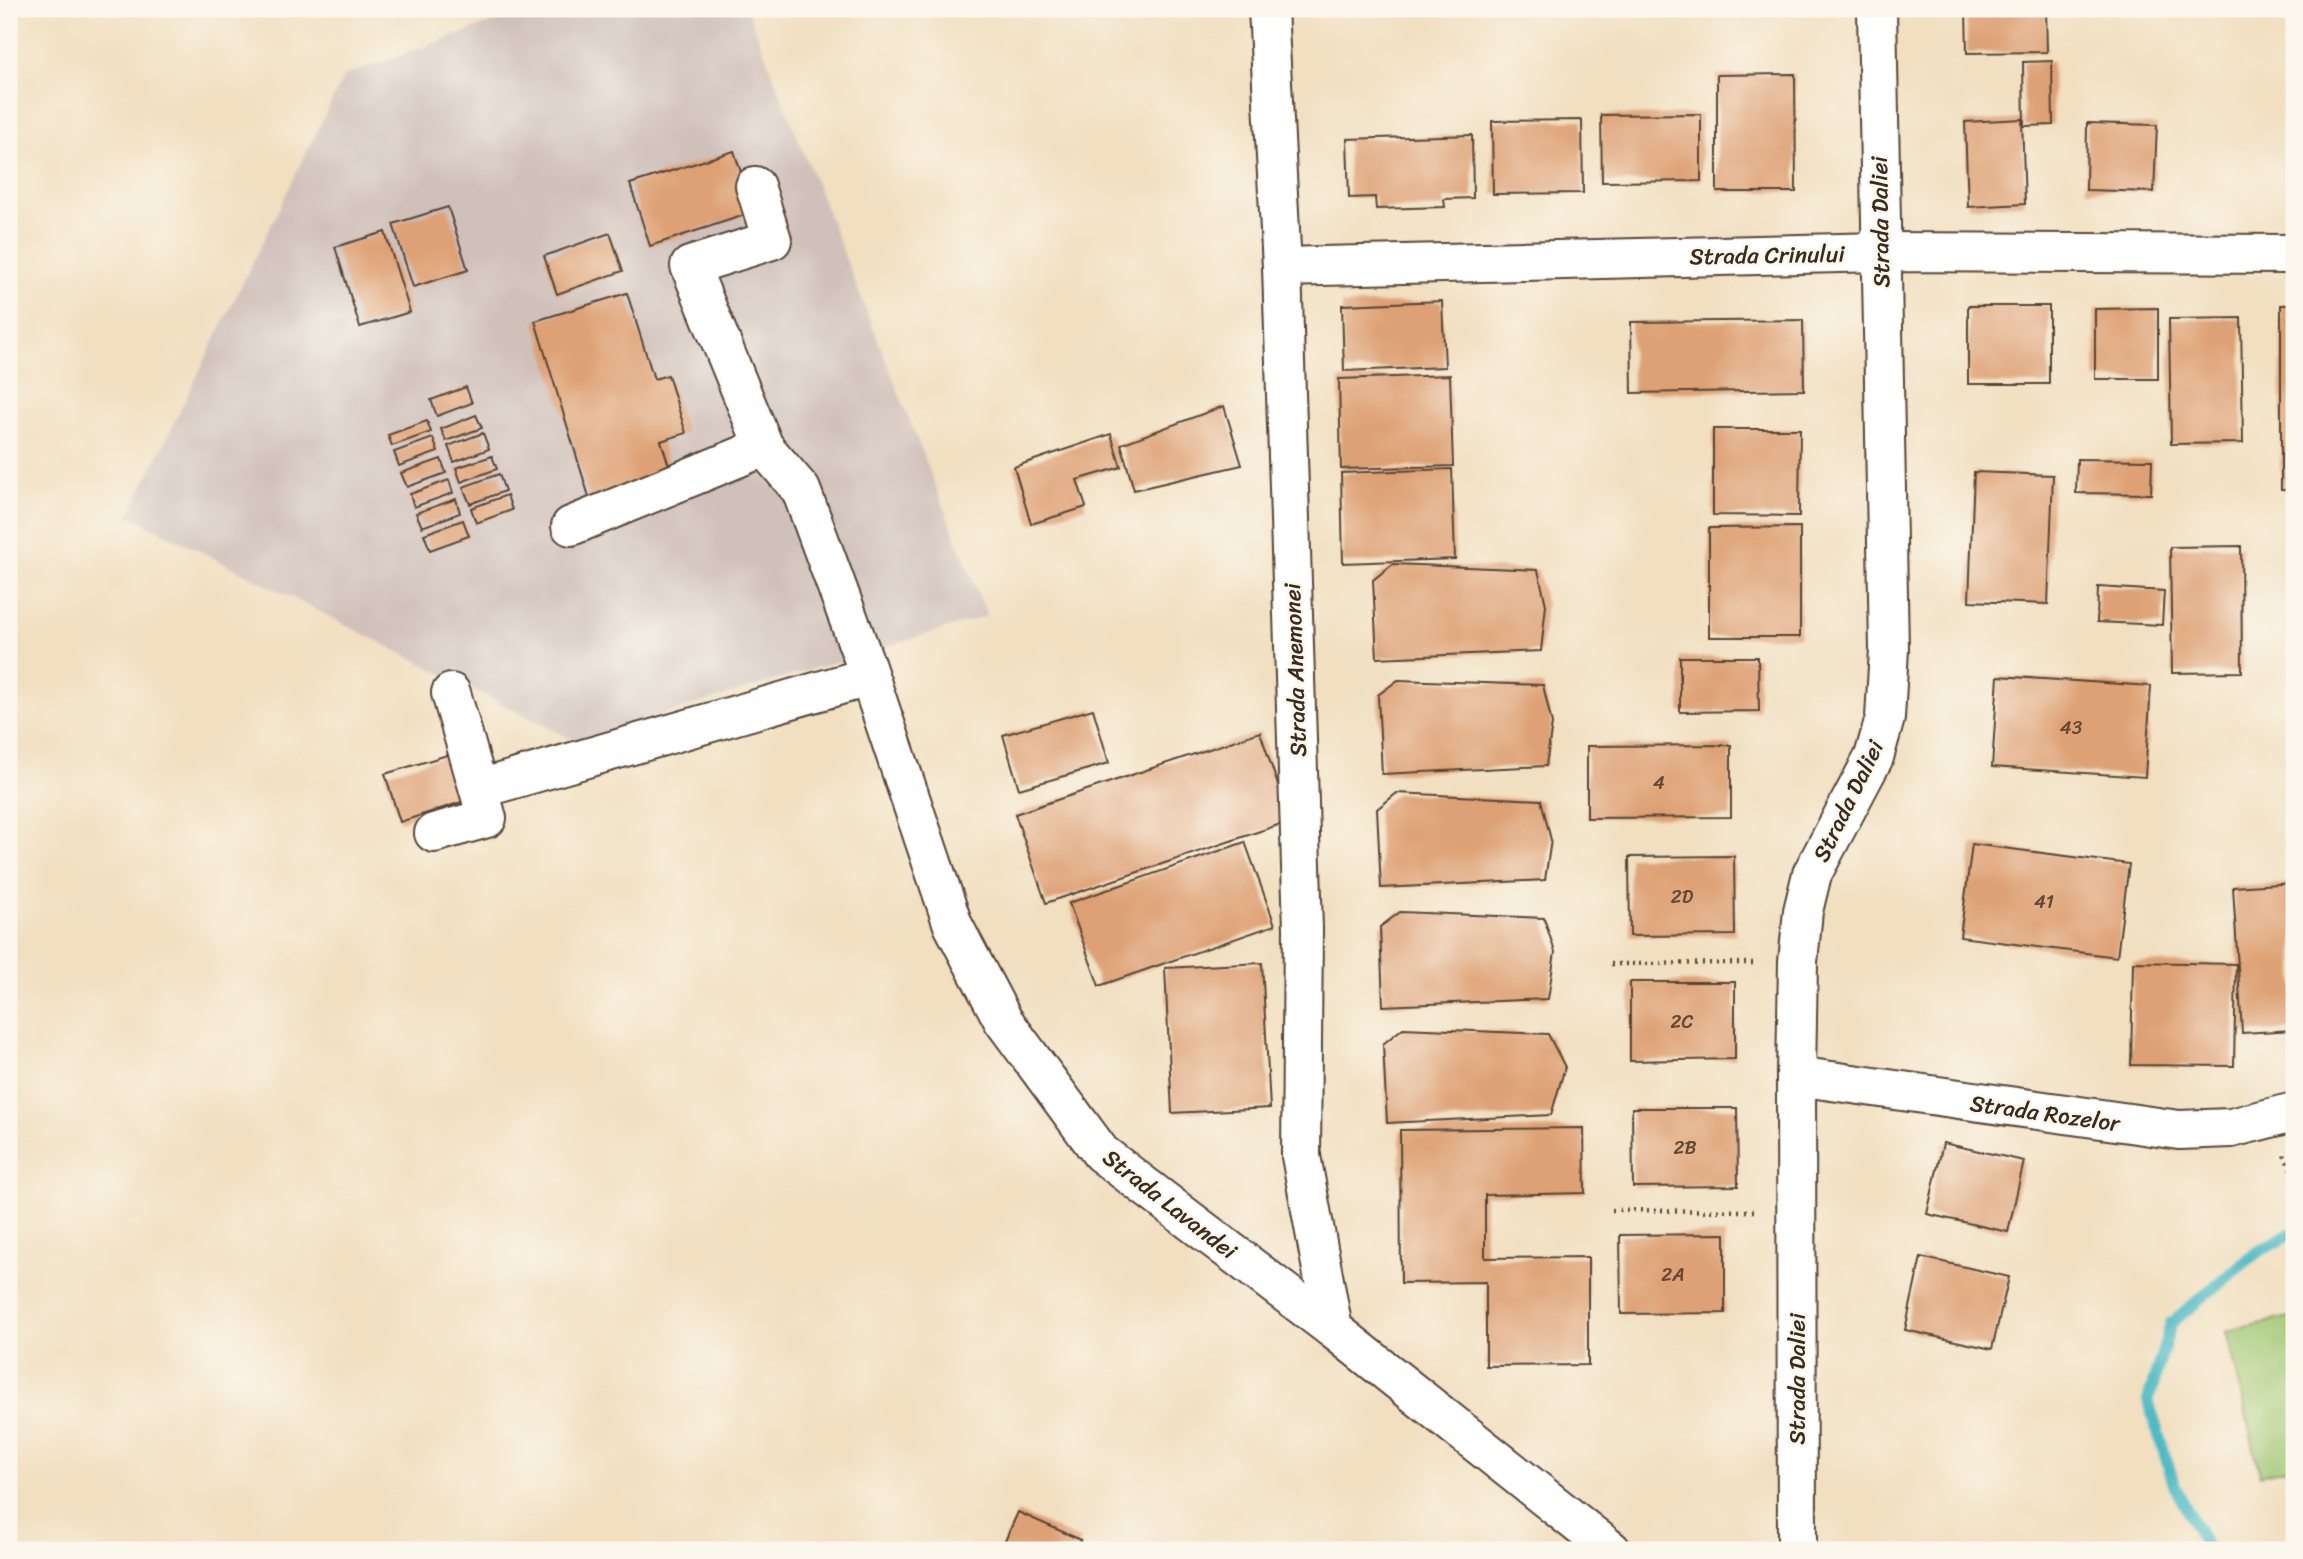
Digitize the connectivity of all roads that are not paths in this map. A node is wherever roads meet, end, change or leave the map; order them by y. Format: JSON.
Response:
{"nodes":[{"id":1,"x":1268,"y":9,"type":"edge"},
{"id":2,"x":1877,"y":9,"type":"edge"},
{"id":3,"x":755,"y":186,"type":"dead end"},
{"id":4,"x":1880,"y":252,"type":"junction"},
{"id":5,"x":2294,"y":254,"type":"edge"},
{"id":6,"x":1282,"y":267,"type":"junction"},
{"id":7,"x":764,"y":447,"type":"junction"},
{"id":8,"x":571,"y":526,"type":"dead end"},
{"id":9,"x":865,"y":666,"type":"junction"},
{"id":10,"x":451,"y":693,"type":"dead end"},
{"id":11,"x":479,"y":789,"type":"junction"},
{"id":12,"x":434,"y":834,"type":"dead end"},
{"id":13,"x":1796,"y":1076,"type":"junction"},
{"id":14,"x":2294,"y":1112,"type":"edge"},
{"id":15,"x":1333,"y":1329,"type":"junction"},
{"id":16,"x":1611,"y":1550,"type":"edge"},
{"id":17,"x":1797,"y":1550,"type":"edge"}],
"edges":[{"from":1,"to":6,"type":"street","name":"Strada Anemonei"},
{"from":2,"to":4,"type":"street","name":"Strada Daliei"},
{"from":3,"to":7,"type":"street","name":"Strada Lavandei"},
{"from":4,"to":5,"type":"street","name":"Strada Crinului"},
{"from":4,"to":6,"type":"street","name":"Strada Crinului"},
{"from":4,"to":13,"type":"street","name":"Strada Daliei"},
{"from":6,"to":15,"type":"street","name":"Strada Anemonei"},
{"from":7,"to":8,"type":"street"},
{"from":7,"to":9,"type":"street","name":"Strada Lavandei"},
{"from":9,"to":11,"type":"street"},
{"from":9,"to":15,"type":"street","name":"Strada Lavandei"},
{"from":10,"to":11,"type":"street"},
{"from":11,"to":12,"type":"street"},
{"from":13,"to":14,"type":"street","name":"Strada Rozelor"},
{"from":13,"to":17,"type":"street","name":"Strada Daliei"},
{"from":15,"to":16,"type":"street","name":"Strada Lavandei"}]}
